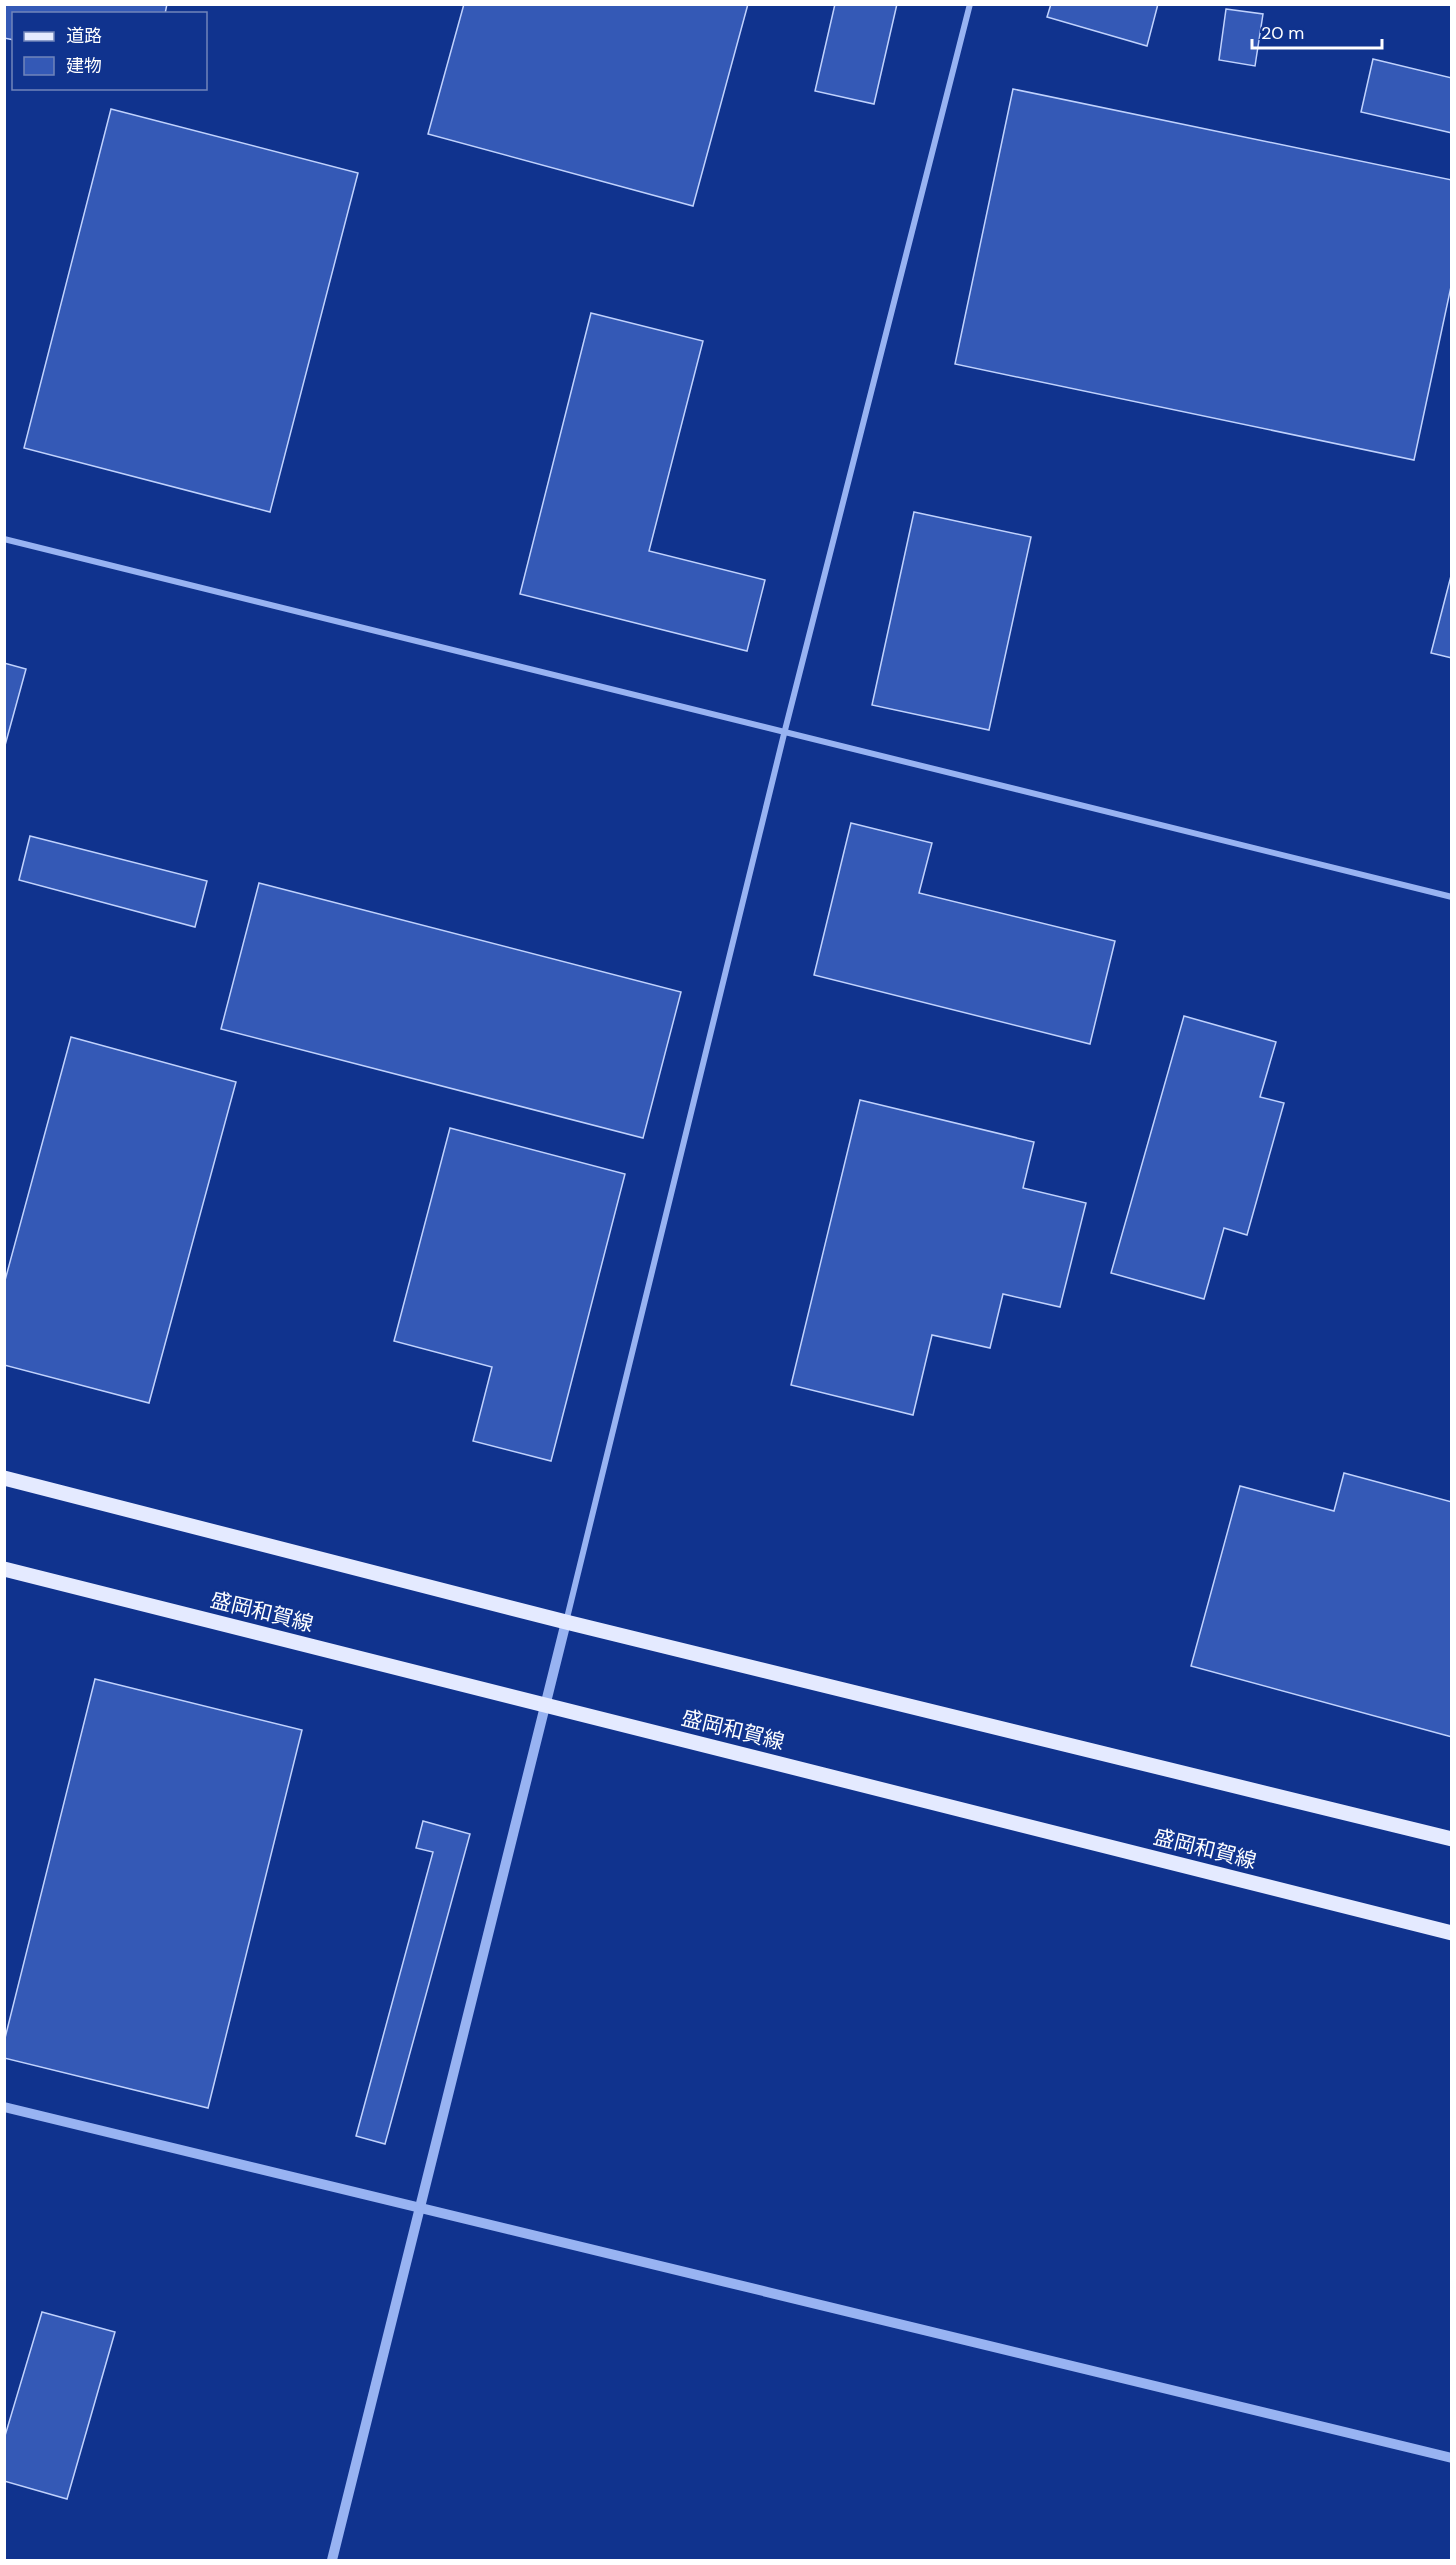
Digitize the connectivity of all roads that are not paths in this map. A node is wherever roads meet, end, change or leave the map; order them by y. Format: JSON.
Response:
{"nodes":[{"id":1,"x":970,"y":4,"type":"edge"},
{"id":2,"x":4,"y":539,"type":"edge"},
{"id":3,"x":784,"y":734,"type":"junction"},
{"id":4,"x":1452,"y":897,"type":"edge"},
{"id":5,"x":4,"y":1478,"type":"edge"},
{"id":6,"x":4,"y":1569,"type":"edge"},
{"id":7,"x":566,"y":1622,"type":"junction"},
{"id":8,"x":546,"y":1704,"type":"junction"},
{"id":9,"x":1452,"y":1839,"type":"edge"},
{"id":10,"x":1452,"y":1933,"type":"edge"},
{"id":11,"x":4,"y":2107,"type":"edge"},
{"id":12,"x":418,"y":2209,"type":"junction"},
{"id":13,"x":1452,"y":2458,"type":"edge"},
{"id":14,"x":332,"y":2560,"type":"edge"}],
"edges":[{"from":1,"to":3,"type":"street"},
{"from":2,"to":3,"type":"street"},
{"from":3,"to":4,"type":"street"},
{"from":3,"to":7,"type":"street"},
{"from":5,"to":7,"type":"main road"},
{"from":6,"to":8,"type":"main road","name":"盛岡和賀線"},
{"from":7,"to":8,"type":"street"},
{"from":7,"to":9,"type":"main road"},
{"from":8,"to":10,"type":"main road","name":"盛岡和賀線"},
{"from":8,"to":12,"type":"street"},
{"from":11,"to":12,"type":"street"},
{"from":12,"to":13,"type":"street"},
{"from":12,"to":14,"type":"street"}]}
